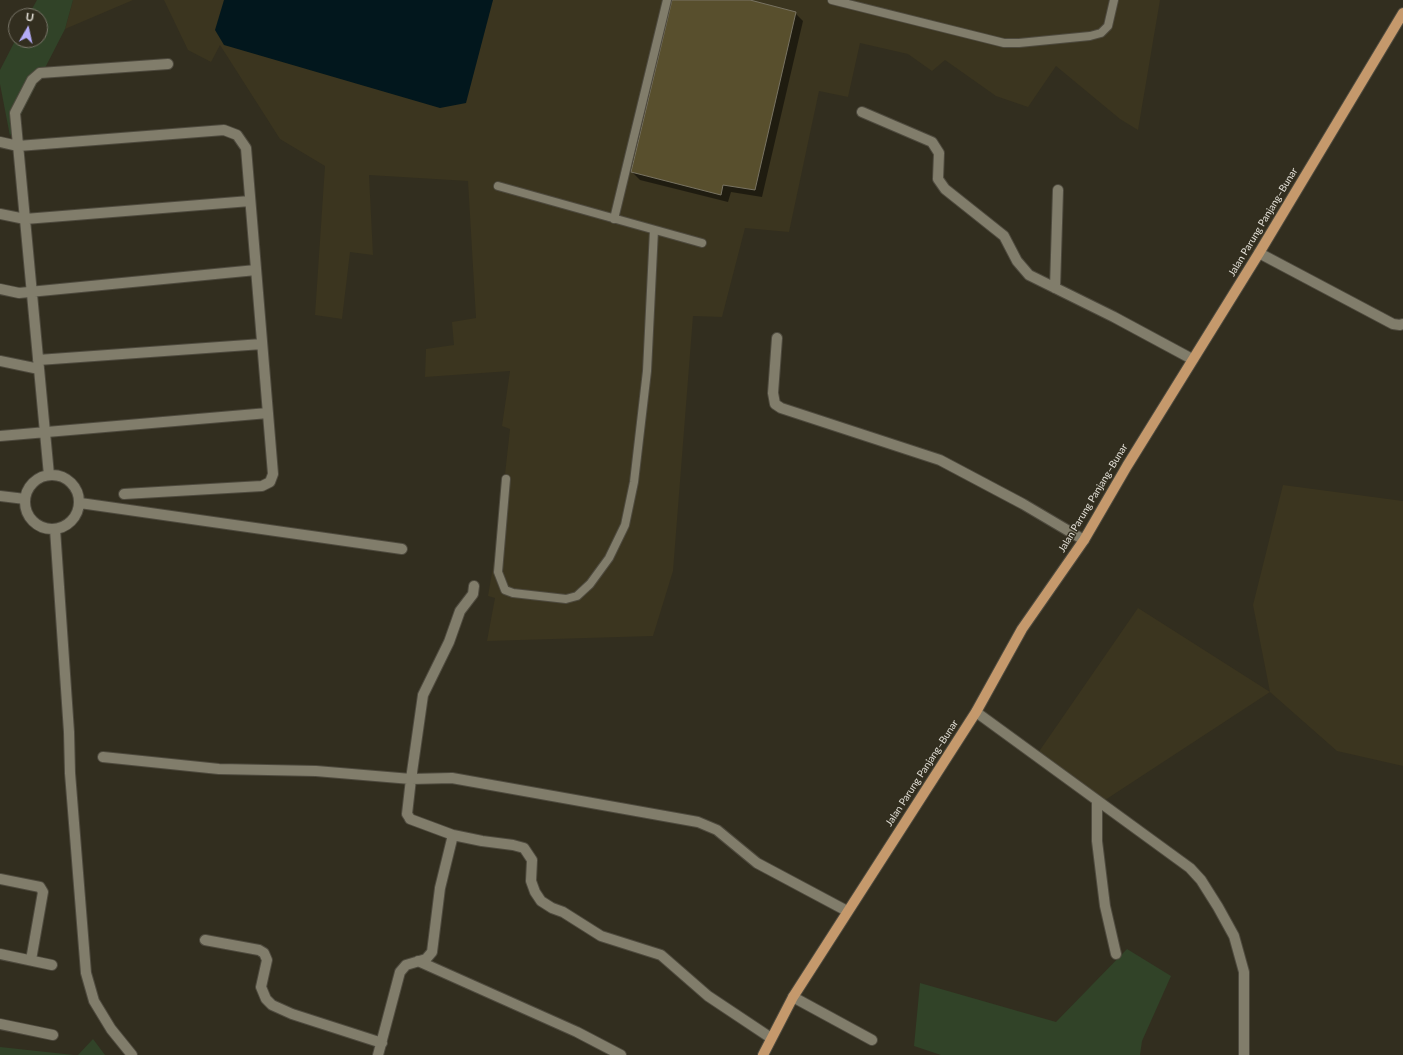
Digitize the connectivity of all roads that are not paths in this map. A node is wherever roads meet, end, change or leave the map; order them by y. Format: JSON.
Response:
{"nodes":[{"id":1,"x":667,"y":0,"type":"edge"},
{"id":2,"x":832,"y":0,"type":"edge"},
{"id":3,"x":1114,"y":0,"type":"edge"},
{"id":4,"x":1403,"y":12,"type":"edge"},
{"id":5,"x":168,"y":64,"type":"dead end"},
{"id":6,"x":862,"y":112,"type":"dead end"},
{"id":7,"x":0,"y":142,"type":"edge"},
{"id":8,"x":18,"y":146,"type":"junction"},
{"id":9,"x":498,"y":186,"type":"dead end"},
{"id":10,"x":1058,"y":190,"type":"dead end"},
{"id":11,"x":250,"y":201,"type":"junction"},
{"id":12,"x":0,"y":214,"type":"edge"},
{"id":13,"x":614,"y":218,"type":"junction"},
{"id":14,"x":25,"y":219,"type":"junction"},
{"id":15,"x":654,"y":230,"type":"junction"},
{"id":16,"x":702,"y":243,"type":"dead end"},
{"id":17,"x":1259,"y":253,"type":"junction"},
{"id":18,"x":256,"y":270,"type":"junction"},
{"id":19,"x":1054,"y":288,"type":"junction"},
{"id":20,"x":0,"y":289,"type":"edge"},
{"id":21,"x":32,"y":291,"type":"junction"},
{"id":22,"x":1403,"y":324,"type":"edge"},
{"id":23,"x":777,"y":338,"type":"dead end"},
{"id":24,"x":262,"y":344,"type":"junction"},
{"id":25,"x":1192,"y":359,"type":"junction"},
{"id":26,"x":0,"y":361,"type":"edge"},
{"id":27,"x":39,"y":365,"type":"junction"},
{"id":28,"x":268,"y":413,"type":"junction"},
{"id":29,"x":46,"y":432,"type":"junction"},
{"id":30,"x":0,"y":436,"type":"edge"},
{"id":31,"x":50,"y":475,"type":"junction"},
{"id":32,"x":506,"y":479,"type":"dead end"},
{"id":33,"x":124,"y":494,"type":"dead end"},
{"id":34,"x":0,"y":496,"type":"edge"},
{"id":35,"x":25,"y":499,"type":"junction"},
{"id":36,"x":80,"y":503,"type":"junction"},
{"id":37,"x":55,"y":529,"type":"junction"},
{"id":38,"x":1084,"y":540,"type":"junction"},
{"id":39,"x":402,"y":549,"type":"dead end"},
{"id":40,"x":474,"y":586,"type":"dead end"},
{"id":41,"x":976,"y":712,"type":"junction"},
{"id":42,"x":103,"y":757,"type":"dead end"},
{"id":43,"x":411,"y":779,"type":"junction"},
{"id":44,"x":1097,"y":801,"type":"junction"},
{"id":45,"x":453,"y":835,"type":"junction"},
{"id":46,"x":0,"y":879,"type":"edge"},
{"id":47,"x":847,"y":911,"type":"junction"},
{"id":48,"x":204,"y":940,"type":"dead end"},
{"id":49,"x":0,"y":954,"type":"edge"},
{"id":50,"x":1116,"y":954,"type":"dead end"},
{"id":51,"x":31,"y":960,"type":"junction"},
{"id":52,"x":418,"y":961,"type":"junction"},
{"id":53,"x":52,"y":965,"type":"dead end"},
{"id":54,"x":793,"y":997,"type":"junction"},
{"id":55,"x":0,"y":1024,"type":"edge"},
{"id":56,"x":53,"y":1035,"type":"dead end"},
{"id":57,"x":771,"y":1038,"type":"junction"},
{"id":58,"x":872,"y":1040,"type":"dead end"},
{"id":59,"x":382,"y":1043,"type":"junction"},
{"id":60,"x":132,"y":1055,"type":"edge"},
{"id":61,"x":378,"y":1055,"type":"edge"},
{"id":62,"x":621,"y":1055,"type":"edge"},
{"id":63,"x":763,"y":1055,"type":"edge"},
{"id":64,"x":1244,"y":1055,"type":"edge"}],
"edges":[{"from":1,"to":13,"type":"lane"},
{"from":2,"to":3,"type":"lane"},
{"from":4,"to":17,"type":"main road","name":"Jalan Parung Panjang–Bunar"},
{"from":5,"to":8,"type":"street"},
{"from":6,"to":19,"type":"street"},
{"from":7,"to":8,"type":"street"},
{"from":8,"to":11,"type":"street"},
{"from":8,"to":14,"type":"street"},
{"from":9,"to":13,"type":"lane"},
{"from":10,"to":19,"type":"street"},
{"from":11,"to":14,"type":"street"},
{"from":11,"to":18,"type":"street"},
{"from":12,"to":14,"type":"street"},
{"from":13,"to":15,"type":"lane"},
{"from":14,"to":21,"type":"street"},
{"from":15,"to":16,"type":"lane"},
{"from":15,"to":32,"type":"lane"},
{"from":17,"to":22,"type":"street"},
{"from":17,"to":25,"type":"main road","name":"Jalan Parung Panjang–Bunar"},
{"from":18,"to":21,"type":"street"},
{"from":18,"to":24,"type":"street"},
{"from":19,"to":25,"type":"street"},
{"from":20,"to":21,"type":"street"},
{"from":21,"to":27,"type":"street"},
{"from":23,"to":38,"type":"street"},
{"from":24,"to":27,"type":"street"},
{"from":24,"to":28,"type":"street"},
{"from":25,"to":38,"type":"main road","name":"Jalan Parung Panjang–Bunar"},
{"from":26,"to":27,"type":"street"},
{"from":27,"to":29,"type":"street"},
{"from":28,"to":29,"type":"street"},
{"from":28,"to":33,"type":"street"},
{"from":29,"to":30,"type":"street"},
{"from":29,"to":31,"type":"street"},
{"from":31,"to":35,"type":"street"},
{"from":31,"to":36,"type":"street"},
{"from":34,"to":35,"type":"street"},
{"from":35,"to":37,"type":"street"},
{"from":36,"to":37,"type":"street"},
{"from":36,"to":39,"type":"street"},
{"from":37,"to":60,"type":"street"},
{"from":38,"to":41,"type":"main road","name":"Jalan Parung Panjang–Bunar"},
{"from":40,"to":43,"type":"street"},
{"from":41,"to":44,"type":"street"},
{"from":41,"to":47,"type":"main road","name":"Jalan Parung Panjang–Bunar"},
{"from":42,"to":43,"type":"street"},
{"from":43,"to":45,"type":"street"},
{"from":43,"to":47,"type":"street"},
{"from":44,"to":50,"type":"street"},
{"from":44,"to":64,"type":"street"},
{"from":45,"to":52,"type":"street"},
{"from":45,"to":57,"type":"street"},
{"from":46,"to":51,"type":"street"},
{"from":47,"to":54,"type":"main road","name":"Jalan Parung Panjang–Bunar"},
{"from":48,"to":59,"type":"street"},
{"from":49,"to":51,"type":"street"},
{"from":51,"to":53,"type":"street"},
{"from":52,"to":59,"type":"street"},
{"from":52,"to":62,"type":"street"},
{"from":54,"to":57,"type":"main road","name":"Jalan Parung Panjang–Bunar"},
{"from":54,"to":58,"type":"street"},
{"from":55,"to":56,"type":"street"},
{"from":57,"to":63,"type":"main road","name":"Jalan Parung Panjang–Bunar"},
{"from":59,"to":61,"type":"street"}]}
